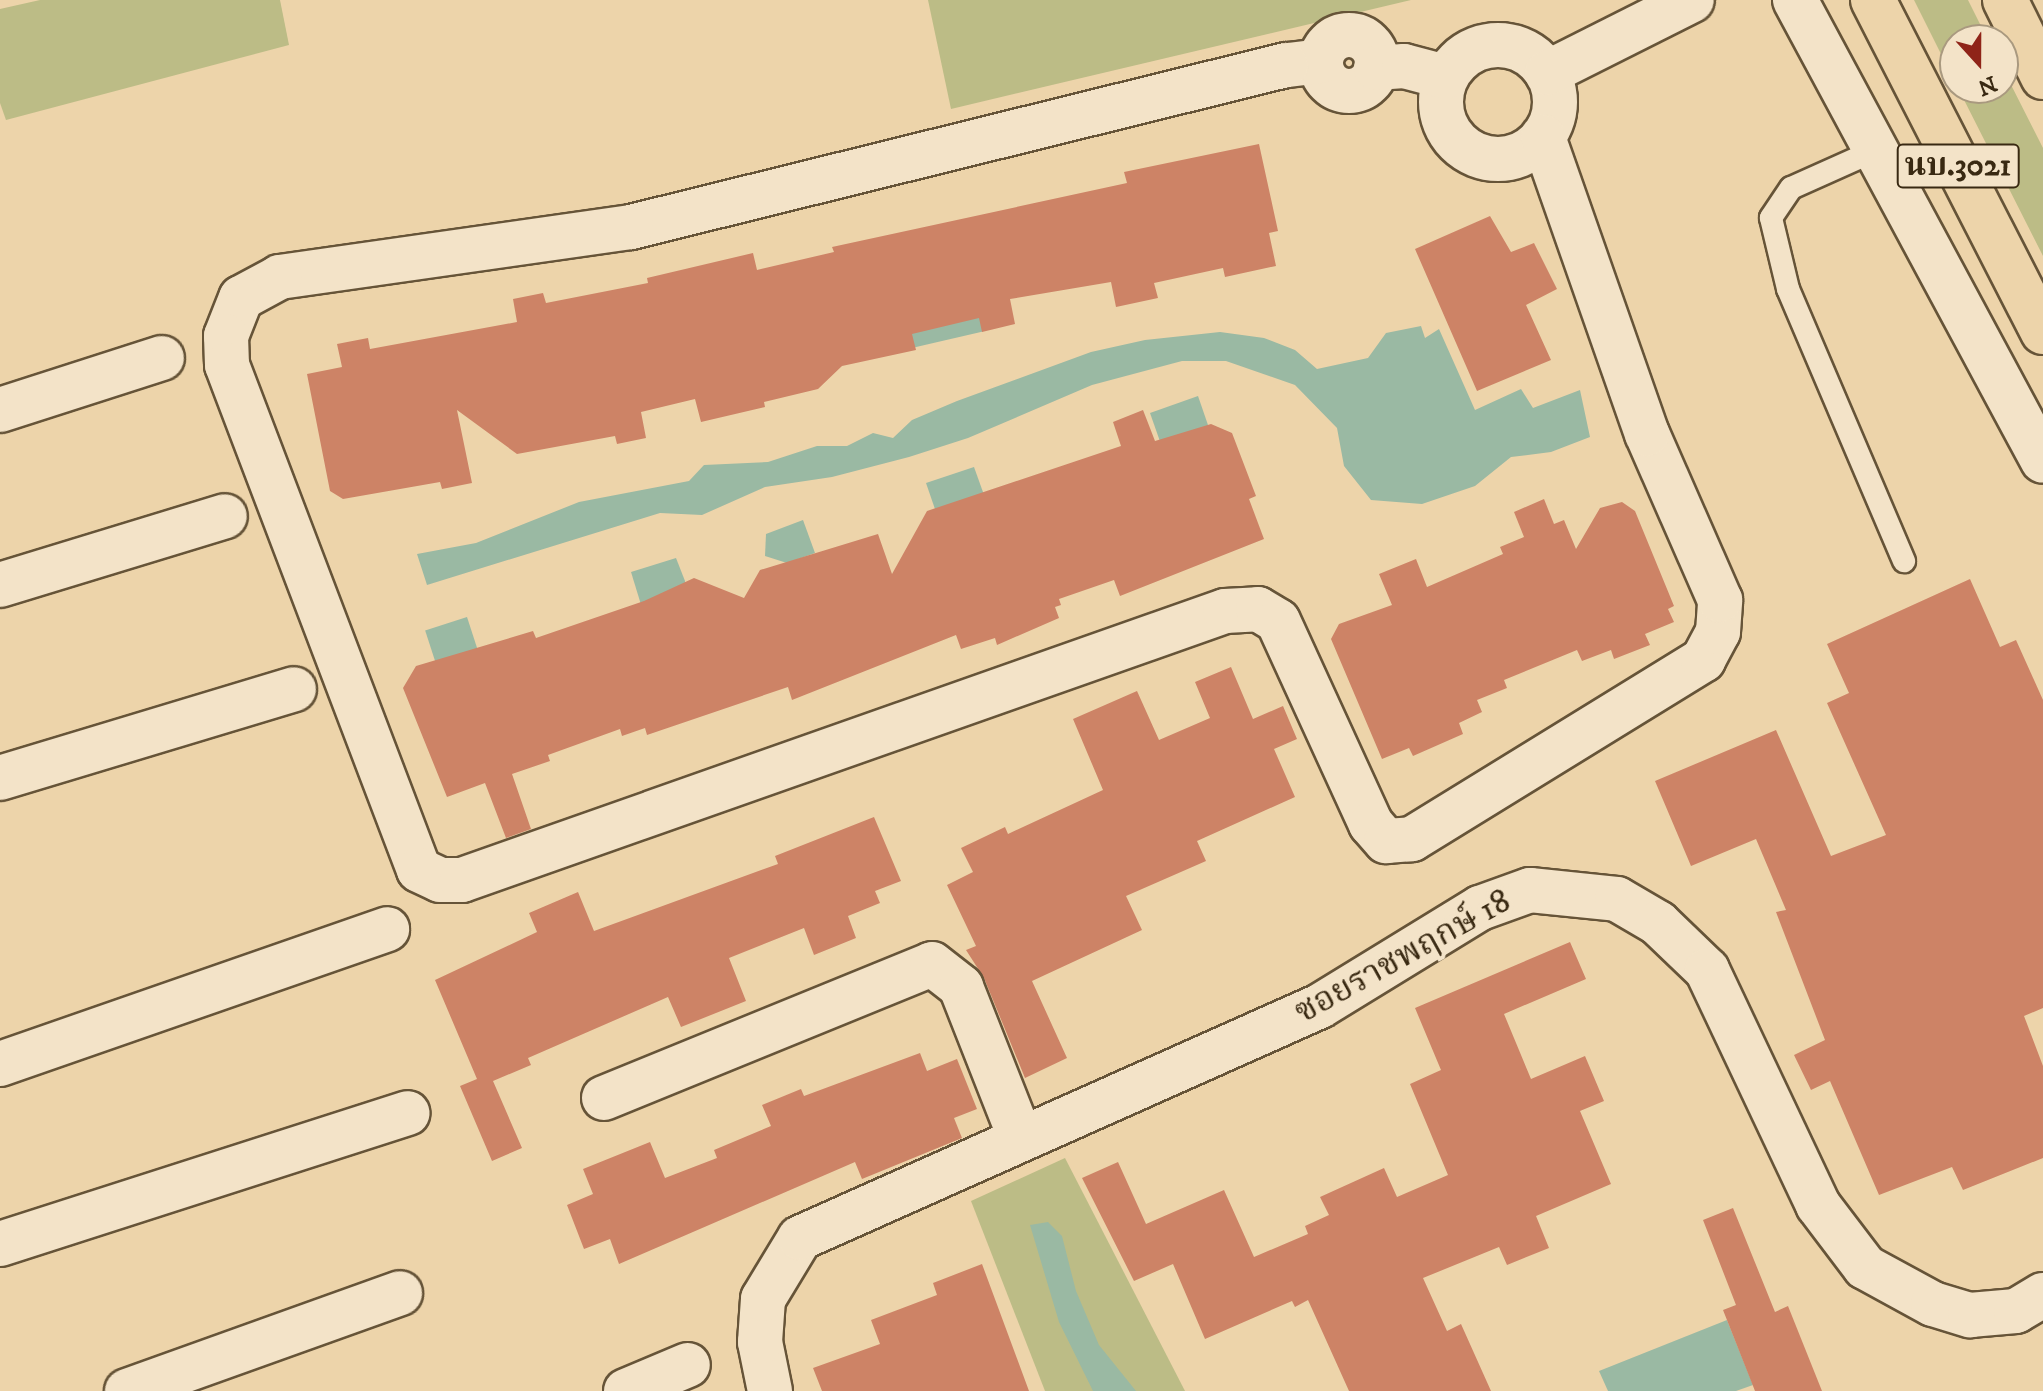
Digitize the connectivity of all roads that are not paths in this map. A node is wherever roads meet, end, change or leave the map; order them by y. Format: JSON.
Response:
{"nodes":[{"id":1,"x":1692,"y":0,"type":"edge"},
{"id":2,"x":1795,"y":0,"type":"edge"},
{"id":3,"x":1873,"y":0,"type":"edge"},
{"id":4,"x":2005,"y":0,"type":"edge"},
{"id":5,"x":1547,"y":73,"type":"junction"},
{"id":6,"x":1446,"y":77,"type":"junction"},
{"id":7,"x":2043,"y":77,"type":"edge"},
{"id":8,"x":1543,"y":137,"type":"junction"},
{"id":9,"x":1876,"y":150,"type":"junction"},
{"id":10,"x":2043,"y":332,"type":"edge"},
{"id":11,"x":162,"y":358,"type":"dead end"},
{"id":12,"x":0,"y":410,"type":"edge"},
{"id":13,"x":2043,"y":461,"type":"edge"},
{"id":14,"x":225,"y":516,"type":"dead end"},
{"id":15,"x":1904,"y":561,"type":"dead end"},
{"id":16,"x":0,"y":585,"type":"edge"},
{"id":17,"x":294,"y":689,"type":"dead end"},
{"id":18,"x":0,"y":778,"type":"edge"},
{"id":19,"x":387,"y":929,"type":"dead end"},
{"id":20,"x":0,"y":1064,"type":"edge"},
{"id":21,"x":604,"y":1098,"type":"dead end"},
{"id":22,"x":407,"y":1113,"type":"dead end"},
{"id":23,"x":1021,"y":1139,"type":"junction"},
{"id":24,"x":0,"y":1244,"type":"edge"},
{"id":25,"x":400,"y":1293,"type":"dead end"},
{"id":26,"x":2043,"y":1295,"type":"edge"},
{"id":27,"x":688,"y":1365,"type":"dead end"},
{"id":28,"x":127,"y":1391,"type":"edge"},
{"id":29,"x":626,"y":1391,"type":"edge"},
{"id":30,"x":770,"y":1391,"type":"edge"}],
"edges":[{"from":1,"to":5,"type":"street"},
{"from":2,"to":9,"type":"street","number":"นบ.3021"},
{"from":3,"to":10,"type":"main road","number":"นบ.3021"},
{"from":4,"to":7,"type":"main road"},
{"from":5,"to":6,"type":"street"},
{"from":5,"to":8,"type":"street"},
{"from":6,"to":8,"type":"street"},
{"from":6,"to":8,"type":"street"},
{"from":9,"to":13,"type":"street","number":"นบ.3021"},
{"from":9,"to":15,"type":"lane"},
{"from":11,"to":12,"type":"street"},
{"from":14,"to":16,"type":"street"},
{"from":17,"to":18,"type":"street"},
{"from":19,"to":20,"type":"street"},
{"from":21,"to":23,"type":"street"},
{"from":22,"to":24,"type":"street"},
{"from":23,"to":26,"type":"street","name":"ซอยราชพฤกษ์ 18"},
{"from":23,"to":30,"type":"street","name":"ซอยราชพฤกษ์ 18"},
{"from":25,"to":28,"type":"street"},
{"from":27,"to":29,"type":"street"}]}
